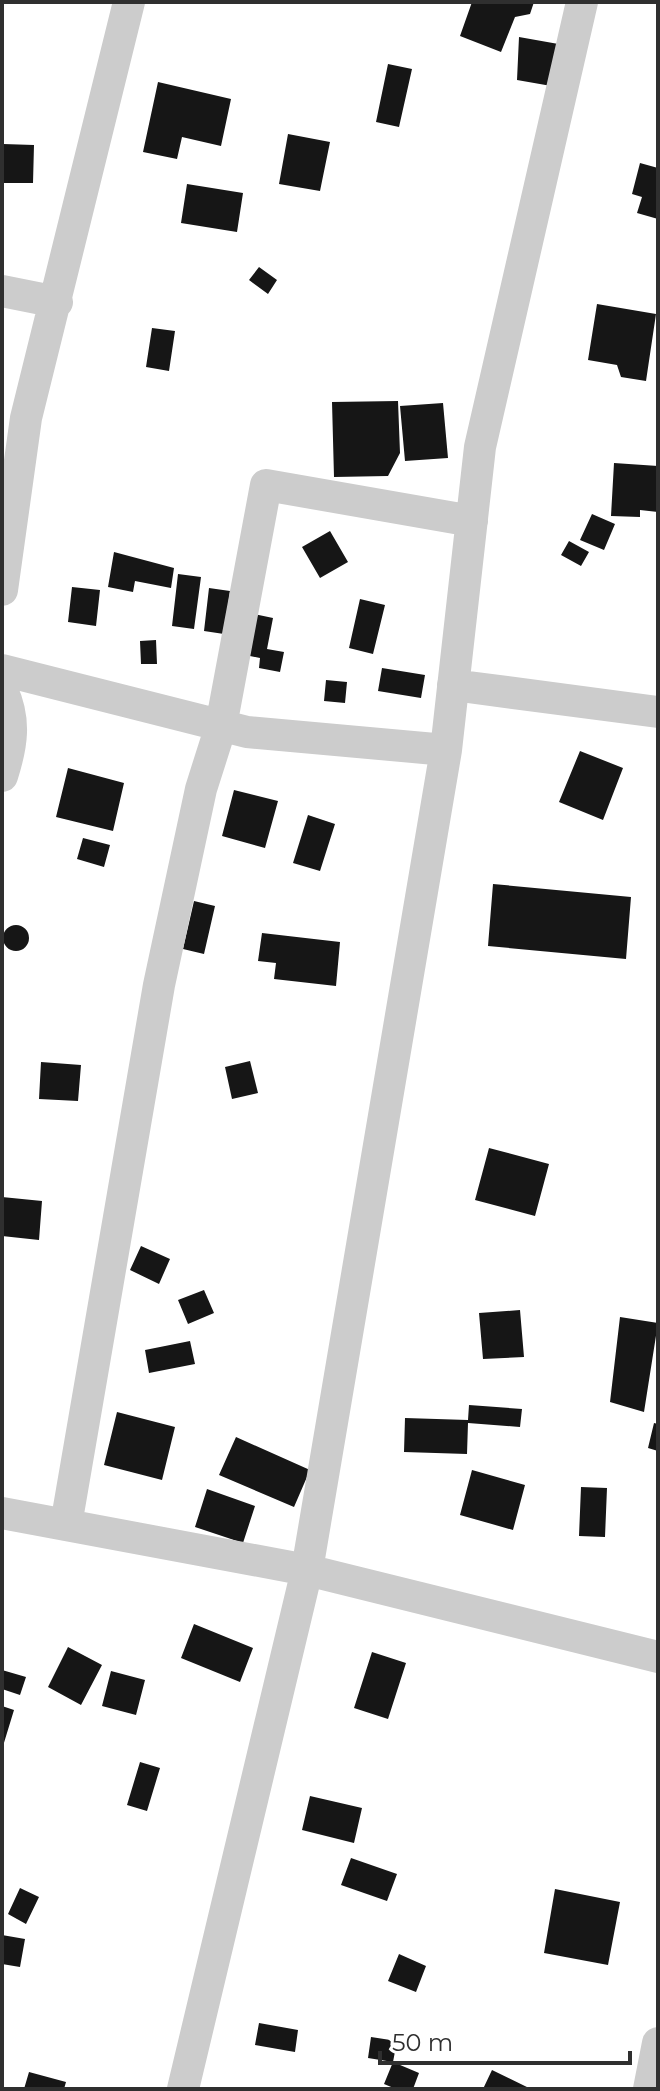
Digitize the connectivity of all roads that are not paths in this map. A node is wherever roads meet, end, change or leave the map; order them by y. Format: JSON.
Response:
{"nodes":[{"id":1,"x":129,"y":2,"type":"edge"},
{"id":2,"x":582,"y":2,"type":"edge"},
{"id":3,"x":2,"y":291,"type":"edge"},
{"id":4,"x":57,"y":302,"type":"junction"},
{"id":5,"x":472,"y":521,"type":"junction"},
{"id":6,"x":2,"y":590,"type":"edge"},
{"id":7,"x":2,"y":670,"type":"edge"},
{"id":8,"x":453,"y":685,"type":"junction"},
{"id":9,"x":2,"y":690,"type":"edge"},
{"id":10,"x":658,"y":712,"type":"edge"},
{"id":11,"x":221,"y":726,"type":"junction"},
{"id":12,"x":446,"y":750,"type":"junction"},
{"id":13,"x":2,"y":776,"type":"edge"},
{"id":14,"x":2,"y":1513,"type":"edge"},
{"id":15,"x":66,"y":1525,"type":"junction"},
{"id":16,"x":307,"y":1570,"type":"junction"},
{"id":17,"x":658,"y":1657,"type":"edge"},
{"id":18,"x":658,"y":2043,"type":"edge"},
{"id":19,"x":183,"y":2089,"type":"edge"},
{"id":20,"x":649,"y":2089,"type":"edge"}],
"edges":[{"from":1,"to":4,"type":"street"},
{"from":2,"to":5,"type":"street"},
{"from":3,"to":4,"type":"street"},
{"from":4,"to":6,"type":"street"},
{"from":5,"to":8,"type":"street"},
{"from":5,"to":11,"type":"street"},
{"from":7,"to":11,"type":"street"},
{"from":8,"to":10,"type":"street"},
{"from":8,"to":12,"type":"street"},
{"from":9,"to":13,"type":"street"},
{"from":11,"to":12,"type":"street"},
{"from":11,"to":15,"type":"street"},
{"from":12,"to":16,"type":"street"},
{"from":14,"to":15,"type":"street"},
{"from":15,"to":16,"type":"street"},
{"from":16,"to":17,"type":"street"},
{"from":16,"to":19,"type":"street"},
{"from":18,"to":20,"type":"street"}]}
